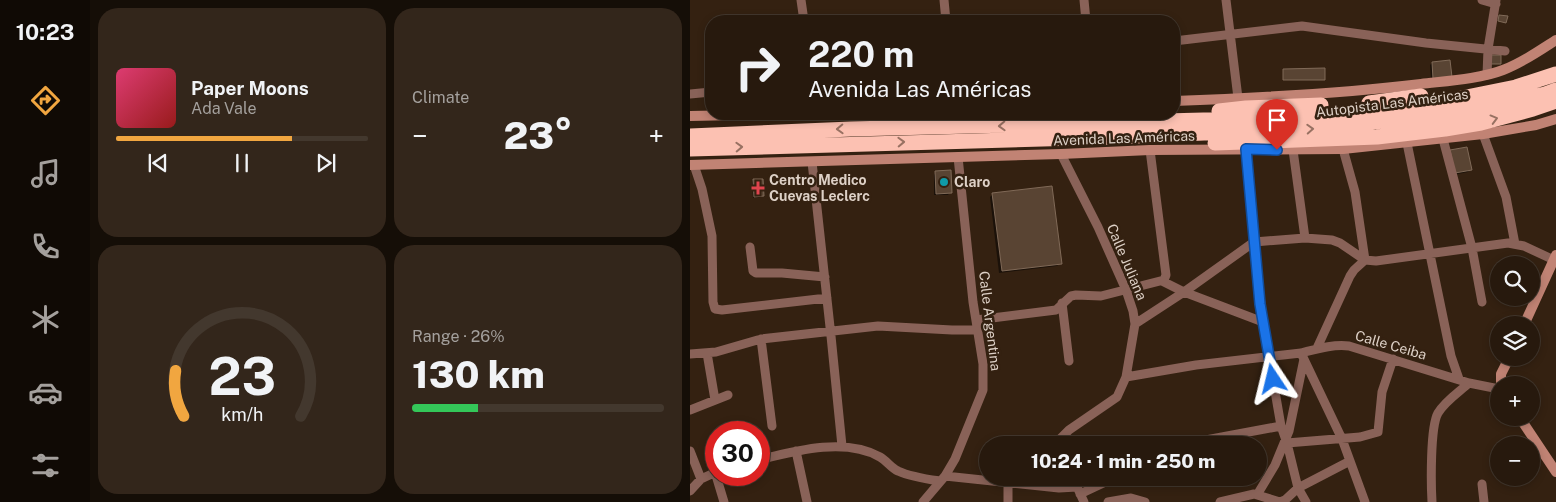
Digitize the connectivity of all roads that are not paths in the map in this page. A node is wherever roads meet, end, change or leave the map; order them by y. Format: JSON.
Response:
{"nodes":[{"id":1,"x":801,"y":0,"type":"edge"},
{"id":2,"x":944,"y":0,"type":"edge"},
{"id":3,"x":1084,"y":0,"type":"edge"},
{"id":4,"x":1226,"y":0,"type":"edge"},
{"id":5,"x":1482,"y":0,"type":"edge"},
{"id":6,"x":1496,"y":2,"type":"edge"},
{"id":7,"x":803,"y":15,"type":"edge"},
{"id":8,"x":945,"y":15,"type":"edge"},
{"id":9,"x":1085,"y":15,"type":"edge"},
{"id":10,"x":1231,"y":33,"type":"junction"},
{"id":11,"x":1180,"y":40,"type":"edge"},
{"id":12,"x":1556,"y":40,"type":"edge"},
{"id":13,"x":1488,"y":49,"type":"junction"},
{"id":14,"x":1505,"y":51,"type":"dead end"},
{"id":15,"x":1556,"y":65,"type":"edge"},
{"id":16,"x":1487,"y":74,"type":"junction"},
{"id":17,"x":1556,"y":74,"type":"edge"},
{"id":18,"x":1556,"y":90,"type":"edge"},
{"id":19,"x":705,"y":93,"type":"edge"},
{"id":20,"x":690,"y":94,"type":"edge"},
{"id":21,"x":1238,"y":98,"type":"junction"},
{"id":22,"x":1180,"y":101,"type":"edge"},
{"id":23,"x":1556,"y":101,"type":"edge"},
{"id":24,"x":690,"y":116,"type":"edge"},
{"id":25,"x":705,"y":116,"type":"edge"},
{"id":26,"x":1556,"y":119,"type":"edge"},
{"id":27,"x":1180,"y":121,"type":"junction"},
{"id":28,"x":1244,"y":125,"type":"junction"},
{"id":29,"x":1483,"y":134,"type":"junction"},
{"id":30,"x":690,"y":136,"type":"edge"},
{"id":31,"x":1114,"y":137,"type":"junction"},
{"id":32,"x":1443,"y":139,"type":"junction"},
{"id":33,"x":1407,"y":143,"type":"junction"},
{"id":34,"x":1343,"y":148,"type":"junction"},
{"id":35,"x":690,"y":149,"type":"edge"},
{"id":36,"x":1246,"y":149,"type":"junction"},
{"id":37,"x":1150,"y":150,"type":"junction"},
{"id":38,"x":1293,"y":150,"type":"junction"},
{"id":39,"x":1061,"y":154,"type":"junction"},
{"id":40,"x":958,"y":157,"type":"junction"},
{"id":41,"x":812,"y":162,"type":"junction"},
{"id":42,"x":692,"y":165,"type":"edge"},
{"id":43,"x":1305,"y":238,"type":"junction"},
{"id":44,"x":1254,"y":242,"type":"junction"},
{"id":45,"x":1515,"y":244,"type":"junction"},
{"id":46,"x":750,"y":247,"type":"dead end"},
{"id":47,"x":1472,"y":248,"type":"junction"},
{"id":48,"x":1430,"y":253,"type":"junction"},
{"id":49,"x":1555,"y":258,"type":"edge"},
{"id":50,"x":1365,"y":260,"type":"junction"},
{"id":51,"x":1552,"y":273,"type":"edge"},
{"id":52,"x":825,"y":277,"type":"junction"},
{"id":53,"x":1162,"y":281,"type":"junction"},
{"id":54,"x":1126,"y":290,"type":"junction"},
{"id":55,"x":1184,"y":292,"type":"junction"},
{"id":56,"x":827,"y":298,"type":"junction"},
{"id":57,"x":1482,"y":302,"type":"dead end"},
{"id":58,"x":1062,"y":304,"type":"junction"},
{"id":59,"x":1529,"y":316,"type":"edge"},
{"id":60,"x":1263,"y":322,"type":"junction"},
{"id":61,"x":1135,"y":324,"type":"junction"},
{"id":62,"x":976,"y":325,"type":"junction"},
{"id":63,"x":831,"y":331,"type":"junction"},
{"id":64,"x":760,"y":340,"type":"junction"},
{"id":65,"x":1317,"y":348,"type":"junction"},
{"id":66,"x":707,"y":353,"type":"junction"},
{"id":67,"x":690,"y":354,"type":"edge"},
{"id":68,"x":1303,"y":356,"type":"junction"},
{"id":69,"x":1269,"y":357,"type":"junction"},
{"id":70,"x":1393,"y":359,"type":"junction"},
{"id":71,"x":1070,"y":361,"type":"dead end"},
{"id":72,"x":1126,"y":377,"type":"junction"},
{"id":73,"x":1464,"y":381,"type":"junction"},
{"id":74,"x":1490,"y":387,"type":"edge"},
{"id":75,"x":728,"y":395,"type":"dead end"},
{"id":76,"x":715,"y":400,"type":"junction"},
{"id":77,"x":690,"y":410,"type":"edge"},
{"id":78,"x":772,"y":426,"type":"dead end"},
{"id":79,"x":1281,"y":426,"type":"junction"},
{"id":80,"x":1525,"y":426,"type":"edge"},
{"id":81,"x":1064,"y":436,"type":"edge"},
{"id":82,"x":1227,"y":436,"type":"edge"},
{"id":83,"x":1342,"y":439,"type":"junction"},
{"id":84,"x":1287,"y":440,"type":"junction"},
{"id":85,"x":842,"y":446,"type":"junction"},
{"id":86,"x":690,"y":451,"type":"edge"},
{"id":87,"x":796,"y":451,"type":"junction"},
{"id":88,"x":770,"y":457,"type":"edge"},
{"id":89,"x":1350,"y":461,"type":"junction"},
{"id":90,"x":1556,"y":472,"type":"edge"},
{"id":91,"x":705,"y":477,"type":"edge"},
{"id":92,"x":701,"y":479,"type":"junction"},
{"id":93,"x":942,"y":479,"type":"junction"},
{"id":94,"x":979,"y":480,"type":"edge"},
{"id":95,"x":1482,"y":484,"type":"dead end"},
{"id":96,"x":720,"y":486,"type":"edge"},
{"id":97,"x":1009,"y":486,"type":"edge"},
{"id":98,"x":1047,"y":486,"type":"edge"},
{"id":99,"x":1098,"y":486,"type":"edge"},
{"id":100,"x":1298,"y":488,"type":"junction"},
{"id":101,"x":690,"y":491,"type":"edge"},
{"id":102,"x":1081,"y":494,"type":"edge"},
{"id":103,"x":1257,"y":494,"type":"junction"},
{"id":104,"x":1231,"y":500,"type":"edge"},
{"id":105,"x":1005,"y":501,"type":"edge"},
{"id":106,"x":724,"y":502,"type":"edge"},
{"id":107,"x":807,"y":502,"type":"edge"},
{"id":108,"x":923,"y":502,"type":"edge"},
{"id":109,"x":1108,"y":502,"type":"edge"},
{"id":110,"x":1145,"y":502,"type":"edge"},
{"id":111,"x":1220,"y":502,"type":"edge"},
{"id":112,"x":1306,"y":502,"type":"edge"},
{"id":113,"x":1365,"y":502,"type":"edge"},
{"id":114,"x":1432,"y":502,"type":"edge"},
{"id":115,"x":1484,"y":502,"type":"edge"}],
"edges":[{"from":1,"to":7,"type":"street"},
{"from":2,"to":8,"type":"street"},
{"from":3,"to":9,"type":"street"},
{"from":4,"to":10,"type":"street"},
{"from":5,"to":6,"type":"street"},
{"from":6,"to":13,"type":"street"},
{"from":10,"to":11,"type":"street"},
{"from":10,"to":13,"type":"street"},
{"from":10,"to":21,"type":"street"},
{"from":12,"to":16,"type":"street"},
{"from":13,"to":14,"type":"street"},
{"from":13,"to":16,"type":"street"},
{"from":15,"to":27,"type":"highway"},
{"from":16,"to":21,"type":"street"},
{"from":17,"to":28,"type":"highway","name":"Autopista Las Américas"},
{"from":28,"to":18,"type":"highway","name":"Autopista Las Américas","one_way":true},
{"from":19,"to":20,"type":"street"},
{"from":21,"to":22,"type":"street"},
{"from":31,"to":23,"type":"highway","one_way":true},
{"from":24,"to":25,"type":"street"},
{"from":26,"to":29,"type":"street","name":"Avenida Las Américas"},
{"from":27,"to":28,"type":"highway","name":"Autopista Las Américas"},
{"from":27,"to":30,"type":"highway","name":"Autopista Las Américas","one_way":true},
{"from":28,"to":31,"type":"highway","name":"Autopista Las Américas"},
{"from":29,"to":32,"type":"street","name":"Avenida Las Américas"},
{"from":29,"to":45,"type":"street"},
{"from":35,"to":31,"type":"highway","name":"Autopista Las Américas","one_way":true},
{"from":32,"to":33,"type":"street","name":"Avenida Las Américas"},
{"from":32,"to":47,"type":"street"},
{"from":33,"to":34,"type":"street","name":"Avenida Las Américas"},
{"from":33,"to":48,"type":"street"},
{"from":34,"to":38,"type":"street","name":"Avenida Las Américas"},
{"from":34,"to":50,"type":"street"},
{"from":36,"to":37,"type":"street","name":"Avenida Las Américas"},
{"from":36,"to":38,"type":"street","name":"Avenida Las Américas"},
{"from":36,"to":44,"type":"street"},
{"from":37,"to":39,"type":"street","name":"Avenida Las Américas"},
{"from":37,"to":53,"type":"street"},
{"from":38,"to":43,"type":"street"},
{"from":39,"to":40,"type":"street","name":"Avenida Las Américas"},
{"from":39,"to":54,"type":"street","name":"Calle Juliana"},
{"from":40,"to":41,"type":"street","name":"Avenida Las Américas"},
{"from":40,"to":62,"type":"street","name":"Calle Argentina"},
{"from":41,"to":42,"type":"street","name":"Avenida Las Américas"},
{"from":41,"to":52,"type":"street"},
{"from":42,"to":56,"type":"street"},
{"from":43,"to":44,"type":"street"},
{"from":43,"to":50,"type":"street"},
{"from":44,"to":55,"type":"street"},
{"from":44,"to":60,"type":"street"},
{"from":45,"to":47,"type":"street"},
{"from":45,"to":49,"type":"street"},
{"from":46,"to":52,"type":"street"},
{"from":47,"to":48,"type":"street"},
{"from":47,"to":57,"type":"street"},
{"from":48,"to":50,"type":"street"},
{"from":48,"to":73,"type":"street"},
{"from":49,"to":51,"type":"street"},
{"from":50,"to":65,"type":"street"},
{"from":51,"to":59,"type":"street"},
{"from":52,"to":56,"type":"street"},
{"from":53,"to":54,"type":"street"},
{"from":53,"to":55,"type":"street"},
{"from":54,"to":58,"type":"street"},
{"from":54,"to":61,"type":"street","name":"Calle Juliana"},
{"from":55,"to":60,"type":"street"},
{"from":55,"to":61,"type":"street"},
{"from":56,"to":63,"type":"street"},
{"from":58,"to":62,"type":"street"},
{"from":58,"to":71,"type":"street"},
{"from":60,"to":69,"type":"street"},
{"from":61,"to":72,"type":"street","name":"Calle Juliana"},
{"from":62,"to":63,"type":"street"},
{"from":62,"to":93,"type":"street","name":"Calle Argentina"},
{"from":63,"to":64,"type":"street"},
{"from":63,"to":85,"type":"street"},
{"from":64,"to":66,"type":"street"},
{"from":64,"to":78,"type":"street"},
{"from":65,"to":68,"type":"street","name":"Calle Ceiba"},
{"from":65,"to":70,"type":"street","name":"Calle Ceiba"},
{"from":66,"to":67,"type":"street"},
{"from":66,"to":76,"type":"street"},
{"from":68,"to":69,"type":"street","name":"Calle Ceiba"},
{"from":68,"to":83,"type":"street"},
{"from":68,"to":84,"type":"street"},
{"from":69,"to":72,"type":"street","name":"Calle Ceiba"},
{"from":69,"to":79,"type":"street"},
{"from":70,"to":73,"type":"street","name":"Calle Ceiba"},
{"from":70,"to":83,"type":"street"},
{"from":72,"to":81,"type":"street","name":"Calle Juliana"},
{"from":73,"to":74,"type":"street","name":"Calle Ceiba"},
{"from":73,"to":114,"type":"street"},
{"from":75,"to":76,"type":"street"},
{"from":76,"to":77,"type":"street"},
{"from":79,"to":82,"type":"street"},
{"from":79,"to":84,"type":"street"},
{"from":80,"to":90,"type":"street"},
{"from":83,"to":84,"type":"street"},
{"from":83,"to":89,"type":"street"},
{"from":84,"to":100,"type":"street"},
{"from":84,"to":103,"type":"street"},
{"from":85,"to":87,"type":"street"},
{"from":85,"to":93,"type":"street"},
{"from":86,"to":92,"type":"street"},
{"from":87,"to":88,"type":"street"},
{"from":87,"to":107,"type":"street"},
{"from":89,"to":100,"type":"street"},
{"from":89,"to":113,"type":"street"},
{"from":91,"to":92,"type":"street"},
{"from":92,"to":101,"type":"street"},
{"from":93,"to":94,"type":"street"},
{"from":93,"to":108,"type":"street","name":"Calle Argentina"},
{"from":95,"to":115,"type":"street"},
{"from":96,"to":106,"type":"street"},
{"from":97,"to":105,"type":"street"},
{"from":98,"to":102,"type":"street"},
{"from":99,"to":102,"type":"street"},
{"from":100,"to":103,"type":"street"},
{"from":100,"to":112,"type":"street"},
{"from":103,"to":104,"type":"street"},
{"from":104,"to":111,"type":"street"},
{"from":109,"to":110,"type":"street"}]}
